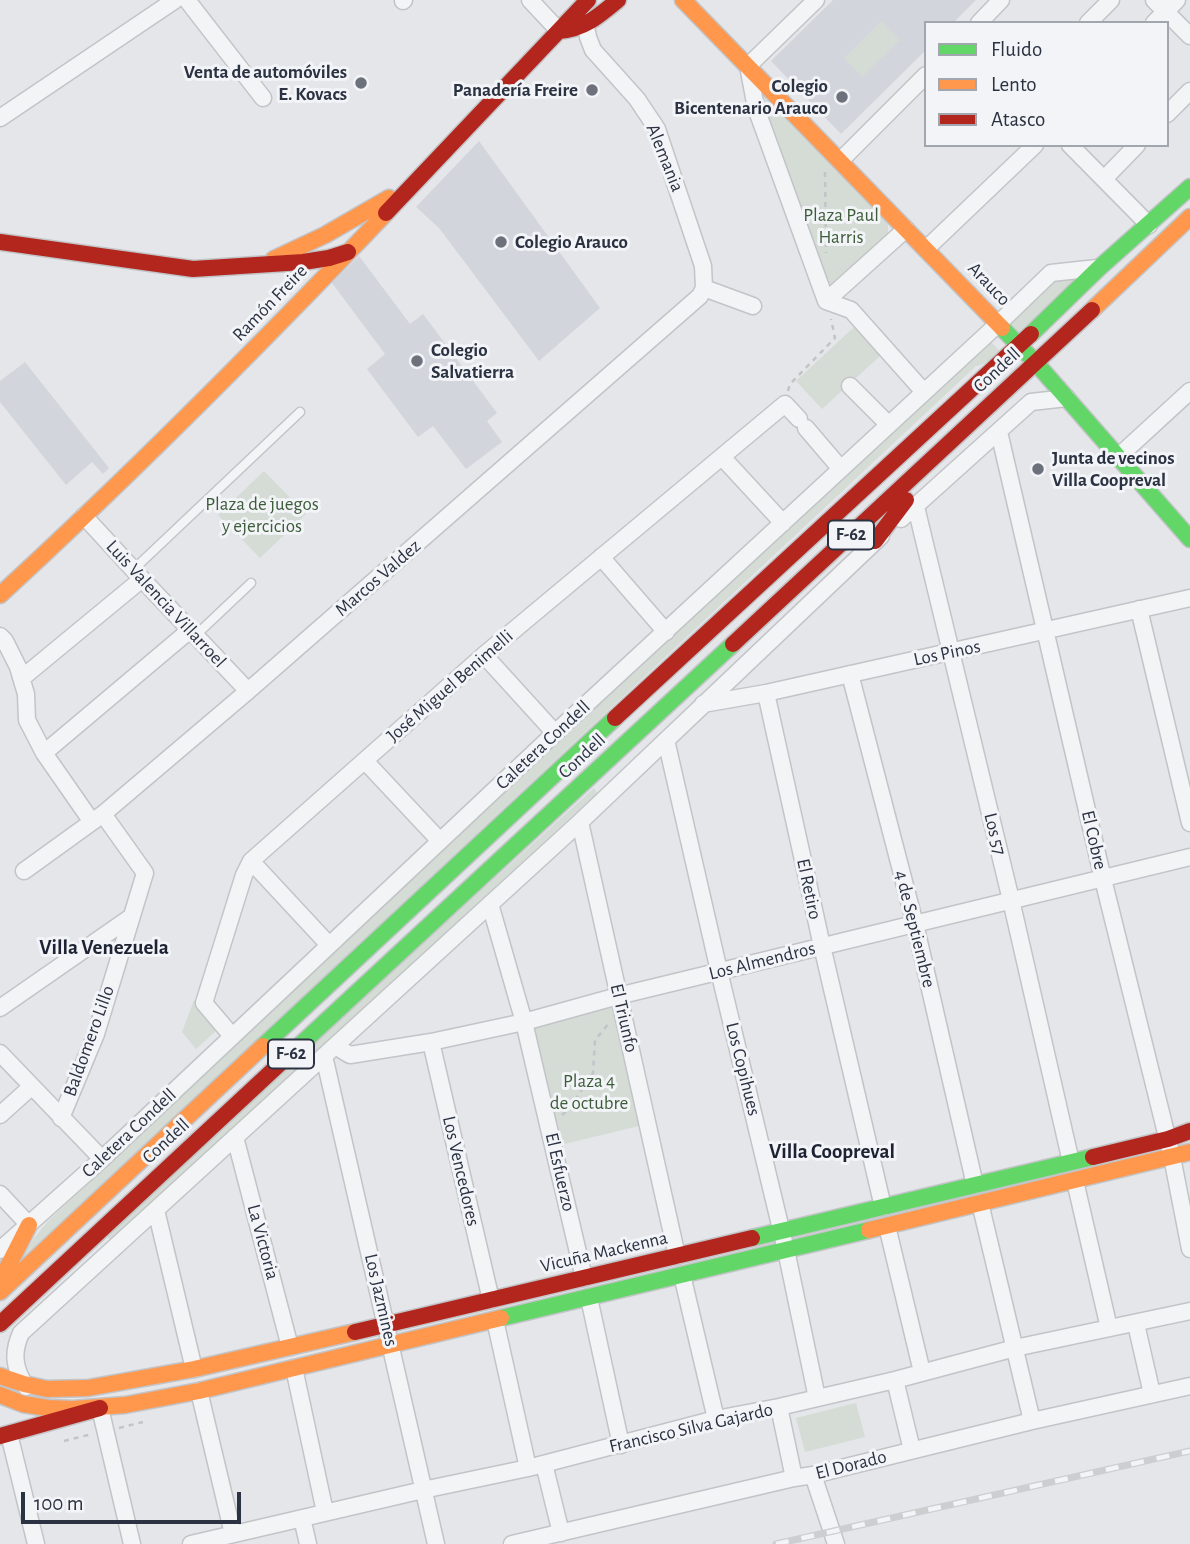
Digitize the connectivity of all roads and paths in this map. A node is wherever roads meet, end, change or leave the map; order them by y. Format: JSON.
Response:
{"nodes":[{"id":1,"x":175,"y":0,"type":"edge"},
{"id":2,"x":187,"y":0,"type":"edge"},
{"id":3,"x":530,"y":0,"type":"edge"},
{"id":4,"x":589,"y":0,"type":"edge"},
{"id":5,"x":618,"y":0,"type":"edge"},
{"id":6,"x":683,"y":0,"type":"edge"},
{"id":7,"x":816,"y":0,"type":"edge"},
{"id":8,"x":1001,"y":0,"type":"edge"},
{"id":9,"x":1111,"y":0,"type":"edge"},
{"id":10,"x":1163,"y":8,"type":"edge"},
{"id":11,"x":981,"y":21,"type":"edge"},
{"id":12,"x":1090,"y":21,"type":"edge"},
{"id":13,"x":586,"y":27,"type":"junction"},
{"id":14,"x":559,"y":31,"type":"junction"},
{"id":15,"x":1190,"y":36,"type":"edge"},
{"id":16,"x":748,"y":66,"type":"junction"},
{"id":17,"x":924,"y":77,"type":"edge"},
{"id":18,"x":1190,"y":91,"type":"edge"},
{"id":19,"x":263,"y":98,"type":"dead end"},
{"id":20,"x":1169,"y":112,"type":"edge"},
{"id":21,"x":0,"y":118,"type":"edge"},
{"id":22,"x":1033,"y":147,"type":"edge"},
{"id":23,"x":1072,"y":147,"type":"edge"},
{"id":24,"x":1135,"y":147,"type":"edge"},
{"id":25,"x":840,"y":161,"type":"junction"},
{"id":26,"x":825,"y":171,"type":"dead end"},
{"id":27,"x":422,"y":173,"type":"junction"},
{"id":28,"x":1104,"y":179,"type":"junction"},
{"id":29,"x":1190,"y":187,"type":"edge"},
{"id":30,"x":1190,"y":217,"type":"edge"},
{"id":31,"x":1149,"y":225,"type":"junction"},
{"id":32,"x":906,"y":229,"type":"junction"},
{"id":33,"x":0,"y":242,"type":"edge"},
{"id":34,"x":926,"y":249,"type":"junction"},
{"id":35,"x":348,"y":252,"type":"junction"},
{"id":36,"x":303,"y":262,"type":"junction"},
{"id":37,"x":826,"y":262,"type":"dead end"},
{"id":38,"x":257,"y":265,"type":"junction"},
{"id":39,"x":1099,"y":268,"type":"junction"},
{"id":40,"x":316,"y":287,"type":"junction"},
{"id":41,"x":705,"y":288,"type":"junction"},
{"id":42,"x":826,"y":301,"type":"junction"},
{"id":43,"x":753,"y":306,"type":"dead end"},
{"id":44,"x":999,"y":324,"type":"junction"},
{"id":45,"x":1019,"y":345,"type":"junction"},
{"id":46,"x":1036,"y":363,"type":"junction"},
{"id":47,"x":850,"y":386,"type":"dead end"},
{"id":48,"x":1190,"y":391,"type":"edge"},
{"id":49,"x":924,"y":392,"type":"junction"},
{"id":50,"x":1067,"y":398,"type":"junction"},
{"id":51,"x":785,"y":404,"type":"junction"},
{"id":52,"x":300,"y":412,"type":"dead end"},
{"id":53,"x":889,"y":425,"type":"junction"},
{"id":54,"x":999,"y":432,"type":"junction"},
{"id":55,"x":946,"y":447,"type":"junction"},
{"id":56,"x":722,"y":457,"type":"junction"},
{"id":57,"x":1118,"y":457,"type":"junction"},
{"id":58,"x":841,"y":469,"type":"junction"},
{"id":59,"x":916,"y":507,"type":"junction"},
{"id":60,"x":84,"y":516,"type":"junction"},
{"id":61,"x":782,"y":523,"type":"junction"},
{"id":62,"x":1190,"y":539,"type":"edge"},
{"id":63,"x":875,"y":541,"type":"junction"},
{"id":64,"x":601,"y":557,"type":"junction"},
{"id":65,"x":137,"y":575,"type":"junction"},
{"id":66,"x":251,"y":583,"type":"dead end"},
{"id":67,"x":0,"y":595,"type":"edge"},
{"id":68,"x":1190,"y":598,"type":"edge"},
{"id":69,"x":1139,"y":610,"type":"junction"},
{"id":70,"x":1045,"y":631,"type":"junction"},
{"id":71,"x":666,"y":632,"type":"junction"},
{"id":72,"x":193,"y":633,"type":"junction"},
{"id":73,"x":0,"y":636,"type":"edge"},
{"id":74,"x":950,"y":652,"type":"junction"},
{"id":75,"x":484,"y":655,"type":"junction"},
{"id":76,"x":850,"y":674,"type":"junction"},
{"id":77,"x":22,"y":678,"type":"junction"},
{"id":78,"x":248,"y":691,"type":"junction"},
{"id":79,"x":766,"y":693,"type":"junction"},
{"id":80,"x":703,"y":704,"type":"junction"},
{"id":81,"x":555,"y":733,"type":"junction"},
{"id":82,"x":666,"y":740,"type":"junction"},
{"id":83,"x":44,"y":753,"type":"junction"},
{"id":84,"x":365,"y":761,"type":"junction"},
{"id":85,"x":98,"y":818,"type":"junction"},
{"id":86,"x":580,"y":822,"type":"junction"},
{"id":87,"x":1190,"y":823,"type":"edge"},
{"id":88,"x":440,"y":842,"type":"junction"},
{"id":89,"x":1190,"y":857,"type":"edge"},
{"id":90,"x":251,"y":861,"type":"junction"},
{"id":91,"x":24,"y":871,"type":"dead end"},
{"id":92,"x":1103,"y":879,"type":"junction"},
{"id":93,"x":1011,"y":900,"type":"junction"},
{"id":94,"x":490,"y":904,"type":"junction"},
{"id":95,"x":131,"y":917,"type":"junction"},
{"id":96,"x":915,"y":924,"type":"junction"},
{"id":97,"x":329,"y":945,"type":"junction"},
{"id":98,"x":822,"y":946,"type":"junction"},
{"id":99,"x":719,"y":971,"type":"junction"},
{"id":100,"x":619,"y":1002,"type":"junction"},
{"id":101,"x":0,"y":1008,"type":"edge"},
{"id":102,"x":524,"y":1022,"type":"junction"},
{"id":103,"x":232,"y":1036,"type":"junction"},
{"id":104,"x":430,"y":1042,"type":"junction"},
{"id":105,"x":330,"y":1051,"type":"junction"},
{"id":106,"x":0,"y":1053,"type":"edge"},
{"id":107,"x":31,"y":1087,"type":"junction"},
{"id":108,"x":0,"y":1115,"type":"edge"},
{"id":109,"x":61,"y":1118,"type":"junction"},
{"id":110,"x":549,"y":1126,"type":"junction"},
{"id":111,"x":1190,"y":1131,"type":"edge"},
{"id":112,"x":235,"y":1137,"type":"junction"},
{"id":113,"x":1168,"y":1139,"type":"junction"},
{"id":114,"x":1190,"y":1152,"type":"edge"},
{"id":115,"x":1172,"y":1157,"type":"junction"},
{"id":116,"x":102,"y":1159,"type":"junction"},
{"id":117,"x":1071,"y":1162,"type":"junction"},
{"id":118,"x":1075,"y":1181,"type":"junction"},
{"id":119,"x":975,"y":1185,"type":"junction"},
{"id":120,"x":0,"y":1194,"type":"edge"},
{"id":121,"x":980,"y":1203,"type":"junction"},
{"id":122,"x":883,"y":1207,"type":"junction"},
{"id":123,"x":156,"y":1210,"type":"junction"},
{"id":124,"x":29,"y":1225,"type":"junction"},
{"id":125,"x":887,"y":1226,"type":"junction"},
{"id":126,"x":782,"y":1231,"type":"junction"},
{"id":127,"x":1190,"y":1249,"type":"edge"},
{"id":128,"x":786,"y":1250,"type":"junction"},
{"id":129,"x":0,"y":1251,"type":"edge"},
{"id":130,"x":677,"y":1256,"type":"junction"},
{"id":131,"x":682,"y":1275,"type":"junction"},
{"id":132,"x":584,"y":1278,"type":"junction"},
{"id":133,"x":0,"y":1282,"type":"edge"},
{"id":134,"x":0,"y":1292,"type":"edge"},
{"id":135,"x":589,"y":1298,"type":"junction"},
{"id":136,"x":491,"y":1300,"type":"junction"},
{"id":137,"x":1190,"y":1311,"type":"edge"},
{"id":138,"x":495,"y":1320,"type":"junction"},
{"id":139,"x":0,"y":1324,"type":"edge"},
{"id":140,"x":1136,"y":1324,"type":"junction"},
{"id":141,"x":387,"y":1325,"type":"junction"},
{"id":142,"x":1109,"y":1328,"type":"junction"},
{"id":143,"x":392,"y":1345,"type":"junction"},
{"id":144,"x":290,"y":1347,"type":"junction"},
{"id":145,"x":1015,"y":1348,"type":"junction"},
{"id":146,"x":295,"y":1368,"type":"junction"},
{"id":147,"x":194,"y":1369,"type":"junction"},
{"id":148,"x":922,"y":1372,"type":"junction"},
{"id":149,"x":0,"y":1376,"type":"edge"},
{"id":150,"x":895,"y":1380,"type":"junction"},
{"id":151,"x":24,"y":1384,"type":"junction"},
{"id":152,"x":1190,"y":1386,"type":"edge"},
{"id":153,"x":199,"y":1391,"type":"junction"},
{"id":154,"x":1152,"y":1394,"type":"junction"},
{"id":155,"x":0,"y":1395,"type":"edge"},
{"id":156,"x":817,"y":1398,"type":"junction"},
{"id":157,"x":779,"y":1407,"type":"junction"},
{"id":158,"x":43,"y":1408,"type":"junction"},
{"id":159,"x":100,"y":1408,"type":"junction"},
{"id":160,"x":716,"y":1419,"type":"junction"},
{"id":161,"x":1032,"y":1421,"type":"junction"},
{"id":162,"x":4,"y":1435,"type":"edge"},
{"id":163,"x":621,"y":1445,"type":"junction"},
{"id":164,"x":912,"y":1450,"type":"junction"},
{"id":165,"x":536,"y":1466,"type":"junction"},
{"id":166,"x":813,"y":1475,"type":"junction"},
{"id":167,"x":794,"y":1478,"type":"junction"},
{"id":168,"x":423,"y":1490,"type":"junction"},
{"id":169,"x":325,"y":1512,"type":"junction"},
{"id":170,"x":302,"y":1518,"type":"junction"},
{"id":171,"x":561,"y":1533,"type":"junction"},
{"id":172,"x":233,"y":1534,"type":"junction"},
{"id":173,"x":36,"y":1544,"type":"edge"},
{"id":174,"x":132,"y":1544,"type":"edge"},
{"id":175,"x":191,"y":1544,"type":"edge"},
{"id":176,"x":308,"y":1544,"type":"edge"},
{"id":177,"x":436,"y":1544,"type":"edge"},
{"id":178,"x":512,"y":1544,"type":"edge"},
{"id":179,"x":836,"y":1544,"type":"edge"}],
"edges":[{"from":1,"to":21,"type":"street"},
{"from":2,"to":19,"type":"street"},
{"from":3,"to":14,"type":"street"},
{"from":4,"to":13,"type":"main road"},
{"from":4,"to":14,"type":"main road","name":"Ramón Freire"},
{"from":5,"to":13,"type":"main road"},
{"from":6,"to":16,"type":"main road","name":"Arauco"},
{"from":7,"to":16,"type":"street"},
{"from":8,"to":11,"type":"street"},
{"from":9,"to":12,"type":"street"},
{"from":10,"to":15,"type":"street"},
{"from":13,"to":14,"type":"main road"},
{"from":13,"to":41,"type":"street","name":"Alemania"},
{"from":14,"to":27,"type":"main road","name":"Ramón Freire"},
{"from":16,"to":25,"type":"main road","name":"Arauco"},
{"from":16,"to":42,"type":"street"},
{"from":17,"to":25,"type":"street"},
{"from":18,"to":20,"type":"street"},
{"from":22,"to":34,"type":"street"},
{"from":23,"to":28,"type":"street"},
{"from":24,"to":28,"type":"street"},
{"from":25,"to":32,"type":"main road","name":"Arauco"},
{"from":26,"to":37,"type":"path"},
{"from":27,"to":35,"type":"main road","name":"Ramón Freire"},
{"from":27,"to":38,"type":"main road"},
{"from":28,"to":31,"type":"street"},
{"from":29,"to":31,"type":"main road","name":"Condell","number":"F-62"},
{"from":30,"to":46,"type":"main road","name":"Condell","number":"F-62"},
{"from":31,"to":39,"type":"main road","name":"Condell","number":"F-62"},
{"from":32,"to":34,"type":"main road","name":"Arauco"},
{"from":32,"to":42,"type":"street"},
{"from":33,"to":38,"type":"main road"},
{"from":34,"to":44,"type":"main road","name":"Arauco"},
{"from":35,"to":36,"type":"main road"},
{"from":35,"to":40,"type":"main road","name":"Ramón Freire"},
{"from":36,"to":38,"type":"main road"},
{"from":36,"to":40,"type":"main road"},
{"from":39,"to":44,"type":"street","name":"Caletera Condell"},
{"from":39,"to":45,"type":"main road","name":"Condell","number":"F-62"},
{"from":40,"to":60,"type":"main road","name":"Ramón Freire"},
{"from":41,"to":43,"type":"street"},
{"from":41,"to":78,"type":"street","name":"Marcos Valdez"},
{"from":42,"to":49,"type":"street"},
{"from":42,"to":51,"type":"path"},
{"from":44,"to":45,"type":"main road","name":"Arauco"},
{"from":44,"to":49,"type":"street","name":"Caletera Condell"},
{"from":45,"to":46,"type":"main road","name":"Arauco"},
{"from":45,"to":134,"type":"main road","name":"Condell","number":"F-62"},
{"from":46,"to":50,"type":"main road","name":"Arauco"},
{"from":46,"to":55,"type":"main road","name":"Condell","number":"F-62"},
{"from":47,"to":53,"type":"street"},
{"from":48,"to":57,"type":"street"},
{"from":49,"to":53,"type":"street","name":"Caletera Condell"},
{"from":50,"to":54,"type":"street"},
{"from":50,"to":57,"type":"main road","name":"Arauco"},
{"from":51,"to":56,"type":"street","name":"José Miguel Benimelli"},
{"from":51,"to":58,"type":"street"},
{"from":52,"to":65,"type":"lane"},
{"from":53,"to":58,"type":"street","name":"Caletera Condell"},
{"from":54,"to":59,"type":"street"},
{"from":54,"to":70,"type":"street","name":"El Cobre"},
{"from":55,"to":63,"type":"main road"},
{"from":55,"to":139,"type":"main road","name":"Condell","number":"F-62"},
{"from":56,"to":61,"type":"street"},
{"from":56,"to":64,"type":"street","name":"José Miguel Benimelli"},
{"from":57,"to":62,"type":"main road","name":"Arauco"},
{"from":58,"to":61,"type":"street","name":"Caletera Condell"},
{"from":59,"to":63,"type":"street"},
{"from":59,"to":74,"type":"street","name":"Los 57"},
{"from":60,"to":65,"type":"street","name":"Luis Valencia Villarroel"},
{"from":60,"to":67,"type":"main road","name":"Ramón Freire"},
{"from":61,"to":71,"type":"street","name":"Caletera Condell"},
{"from":63,"to":80,"type":"street"},
{"from":64,"to":71,"type":"street"},
{"from":64,"to":75,"type":"street","name":"José Miguel Benimelli"},
{"from":65,"to":72,"type":"street","name":"Luis Valencia Villarroel"},
{"from":65,"to":77,"type":"street"},
{"from":66,"to":72,"type":"lane"},
{"from":68,"to":69,"type":"street","name":"Los Pinos"},
{"from":69,"to":70,"type":"street","name":"Los Pinos"},
{"from":69,"to":87,"type":"street"},
{"from":70,"to":74,"type":"street","name":"Los Pinos"},
{"from":70,"to":92,"type":"street","name":"El Cobre"},
{"from":71,"to":81,"type":"street","name":"Caletera Condell"},
{"from":72,"to":78,"type":"street","name":"Luis Valencia Villarroel"},
{"from":72,"to":83,"type":"street"},
{"from":73,"to":77,"type":"street"},
{"from":74,"to":76,"type":"street","name":"Los Pinos"},
{"from":74,"to":93,"type":"street","name":"Los 57"},
{"from":75,"to":81,"type":"street"},
{"from":75,"to":84,"type":"street","name":"José Miguel Benimelli"},
{"from":76,"to":79,"type":"street","name":"Los Pinos"},
{"from":76,"to":96,"type":"street","name":"4 de Septiembre"},
{"from":77,"to":83,"type":"street"},
{"from":78,"to":85,"type":"street","name":"Marcos Valdez"},
{"from":79,"to":80,"type":"street","name":"Los Pinos"},
{"from":79,"to":98,"type":"street","name":"El Retiro"},
{"from":80,"to":82,"type":"street"},
{"from":81,"to":88,"type":"street","name":"Caletera Condell"},
{"from":82,"to":86,"type":"street"},
{"from":82,"to":99,"type":"street","name":"Los Copihues"},
{"from":83,"to":85,"type":"street"},
{"from":84,"to":88,"type":"street"},
{"from":84,"to":90,"type":"street","name":"José Miguel Benimelli"},
{"from":85,"to":91,"type":"street","name":"Marcos Valdez"},
{"from":85,"to":95,"type":"street","name":"Baldomero Lillo"},
{"from":86,"to":94,"type":"street"},
{"from":86,"to":100,"type":"street","name":"El Triunfo"},
{"from":88,"to":97,"type":"street","name":"Caletera Condell"},
{"from":89,"to":92,"type":"street","name":"Los Almendros"},
{"from":90,"to":97,"type":"street"},
{"from":90,"to":103,"type":"street","name":"José Miguel Benimelli"},
{"from":92,"to":93,"type":"street","name":"Los Almendros"},
{"from":92,"to":113,"type":"street","name":"El Cobre"},
{"from":93,"to":96,"type":"street","name":"Los Almendros"},
{"from":93,"to":117,"type":"street","name":"Los 57"},
{"from":94,"to":102,"type":"street","name":"El Esfuerzo"},
{"from":94,"to":105,"type":"street"},
{"from":95,"to":101,"type":"street"},
{"from":95,"to":109,"type":"street","name":"Baldomero Lillo"},
{"from":96,"to":98,"type":"street","name":"Los Almendros"},
{"from":96,"to":119,"type":"street","name":"4 de Septiembre"},
{"from":97,"to":103,"type":"street","name":"Caletera Condell"},
{"from":98,"to":99,"type":"street","name":"Los Almendros"},
{"from":98,"to":122,"type":"street","name":"El Retiro"},
{"from":99,"to":100,"type":"street","name":"Los Almendros"},
{"from":99,"to":126,"type":"street","name":"Los Copihues"},
{"from":100,"to":102,"type":"street","name":"Los Almendros"},
{"from":100,"to":110,"type":"path"},
{"from":100,"to":130,"type":"street","name":"El Triunfo"},
{"from":102,"to":104,"type":"street","name":"Los Almendros"},
{"from":102,"to":110,"type":"street","name":"El Esfuerzo"},
{"from":103,"to":116,"type":"street","name":"Caletera Condell"},
{"from":104,"to":105,"type":"street","name":"Los Almendros"},
{"from":104,"to":136,"type":"street","name":"Los Vencedores"},
{"from":105,"to":112,"type":"street"},
{"from":105,"to":141,"type":"street","name":"Los Jazmines"},
{"from":106,"to":107,"type":"street"},
{"from":107,"to":108,"type":"street"},
{"from":107,"to":109,"type":"street"},
{"from":109,"to":116,"type":"street"},
{"from":110,"to":132,"type":"street","name":"El Esfuerzo"},
{"from":111,"to":113,"type":"main road","name":"Vicuña Mackenna"},
{"from":112,"to":123,"type":"street"},
{"from":112,"to":144,"type":"street","name":"La Victoria"},
{"from":113,"to":115,"type":"street","name":"El Cobre"},
{"from":113,"to":117,"type":"main road","name":"Vicuña Mackenna"},
{"from":114,"to":115,"type":"main road","name":"Vicuña Mackenna"},
{"from":115,"to":118,"type":"main road","name":"Vicuña Mackenna"},
{"from":115,"to":127,"type":"street","name":"El Cobre"},
{"from":116,"to":124,"type":"street","name":"Caletera Condell"},
{"from":117,"to":119,"type":"main road","name":"Vicuña Mackenna"},
{"from":118,"to":121,"type":"main road","name":"Vicuña Mackenna"},
{"from":118,"to":142,"type":"street"},
{"from":119,"to":122,"type":"main road","name":"Vicuña Mackenna"},
{"from":120,"to":124,"type":"street"},
{"from":121,"to":125,"type":"main road","name":"Vicuña Mackenna"},
{"from":121,"to":145,"type":"street"},
{"from":122,"to":126,"type":"main road","name":"Vicuña Mackenna"},
{"from":123,"to":147,"type":"street"},
{"from":123,"to":151,"type":"street"},
{"from":124,"to":129,"type":"street","name":"Caletera Condell"},
{"from":124,"to":133,"type":"main road"},
{"from":125,"to":128,"type":"main road","name":"Vicuña Mackenna"},
{"from":125,"to":148,"type":"street"},
{"from":126,"to":128,"type":"street","name":"Los Copihues"},
{"from":126,"to":130,"type":"main road","name":"Vicuña Mackenna"},
{"from":128,"to":131,"type":"main road","name":"Vicuña Mackenna"},
{"from":128,"to":156,"type":"street","name":"Los Copihues"},
{"from":130,"to":132,"type":"main road","name":"Vicuña Mackenna"},
{"from":131,"to":135,"type":"main road","name":"Vicuña Mackenna"},
{"from":131,"to":160,"type":"street"},
{"from":132,"to":136,"type":"main road","name":"Vicuña Mackenna"},
{"from":135,"to":138,"type":"main road","name":"Vicuña Mackenna"},
{"from":135,"to":163,"type":"street"},
{"from":136,"to":141,"type":"main road","name":"Vicuña Mackenna"},
{"from":137,"to":140,"type":"street","name":"Francisco Silva Gajardo"},
{"from":138,"to":143,"type":"main road","name":"Vicuña Mackenna"},
{"from":138,"to":165,"type":"street"},
{"from":140,"to":142,"type":"street","name":"Francisco Silva Gajardo"},
{"from":140,"to":154,"type":"street"},
{"from":141,"to":143,"type":"street","name":"Los Jazmines"},
{"from":141,"to":144,"type":"main road","name":"Vicuña Mackenna"},
{"from":142,"to":145,"type":"street","name":"Francisco Silva Gajardo"},
{"from":143,"to":146,"type":"main road","name":"Vicuña Mackenna"},
{"from":143,"to":168,"type":"street","name":"Los Jazmines"},
{"from":144,"to":147,"type":"main road","name":"Vicuña Mackenna"},
{"from":145,"to":148,"type":"street","name":"Francisco Silva Gajardo"},
{"from":145,"to":161,"type":"street"},
{"from":146,"to":153,"type":"main road","name":"Vicuña Mackenna"},
{"from":146,"to":169,"type":"street"},
{"from":147,"to":151,"type":"main road","name":"Vicuña Mackenna"},
{"from":148,"to":150,"type":"street","name":"Francisco Silva Gajardo"},
{"from":149,"to":151,"type":"main road","name":"Vicuña Mackenna"},
{"from":150,"to":156,"type":"street","name":"Francisco Silva Gajardo"},
{"from":150,"to":164,"type":"street"},
{"from":151,"to":158,"type":"street"},
{"from":152,"to":154,"type":"street","name":"El Dorado"},
{"from":153,"to":159,"type":"main road","name":"Vicuña Mackenna"},
{"from":153,"to":172,"type":"street"},
{"from":154,"to":161,"type":"street","name":"El Dorado"},
{"from":155,"to":158,"type":"main road","name":"Vicuña Mackenna"},
{"from":156,"to":157,"type":"street","name":"Francisco Silva Gajardo"},
{"from":157,"to":160,"type":"street","name":"Francisco Silva Gajardo"},
{"from":157,"to":167,"type":"street"},
{"from":158,"to":159,"type":"main road","name":"Vicuña Mackenna"},
{"from":159,"to":162,"type":"main road"},
{"from":159,"to":174,"type":"street"},
{"from":160,"to":163,"type":"street","name":"Francisco Silva Gajardo"},
{"from":161,"to":164,"type":"street","name":"El Dorado"},
{"from":162,"to":173,"type":"street"},
{"from":163,"to":165,"type":"street","name":"Francisco Silva Gajardo"},
{"from":164,"to":166,"type":"street","name":"El Dorado"},
{"from":165,"to":168,"type":"street","name":"Francisco Silva Gajardo"},
{"from":165,"to":171,"type":"street"},
{"from":166,"to":167,"type":"street","name":"El Dorado"},
{"from":166,"to":179,"type":"street"},
{"from":167,"to":171,"type":"street","name":"El Dorado"},
{"from":168,"to":169,"type":"street","name":"Francisco Silva Gajardo"},
{"from":168,"to":177,"type":"street","name":"Los Jazmines"},
{"from":169,"to":170,"type":"street","name":"Francisco Silva Gajardo"},
{"from":170,"to":172,"type":"street","name":"Francisco Silva Gajardo"},
{"from":170,"to":176,"type":"street"},
{"from":171,"to":178,"type":"street","name":"El Dorado"},
{"from":172,"to":175,"type":"street","name":"Francisco Silva Gajardo"}]}
